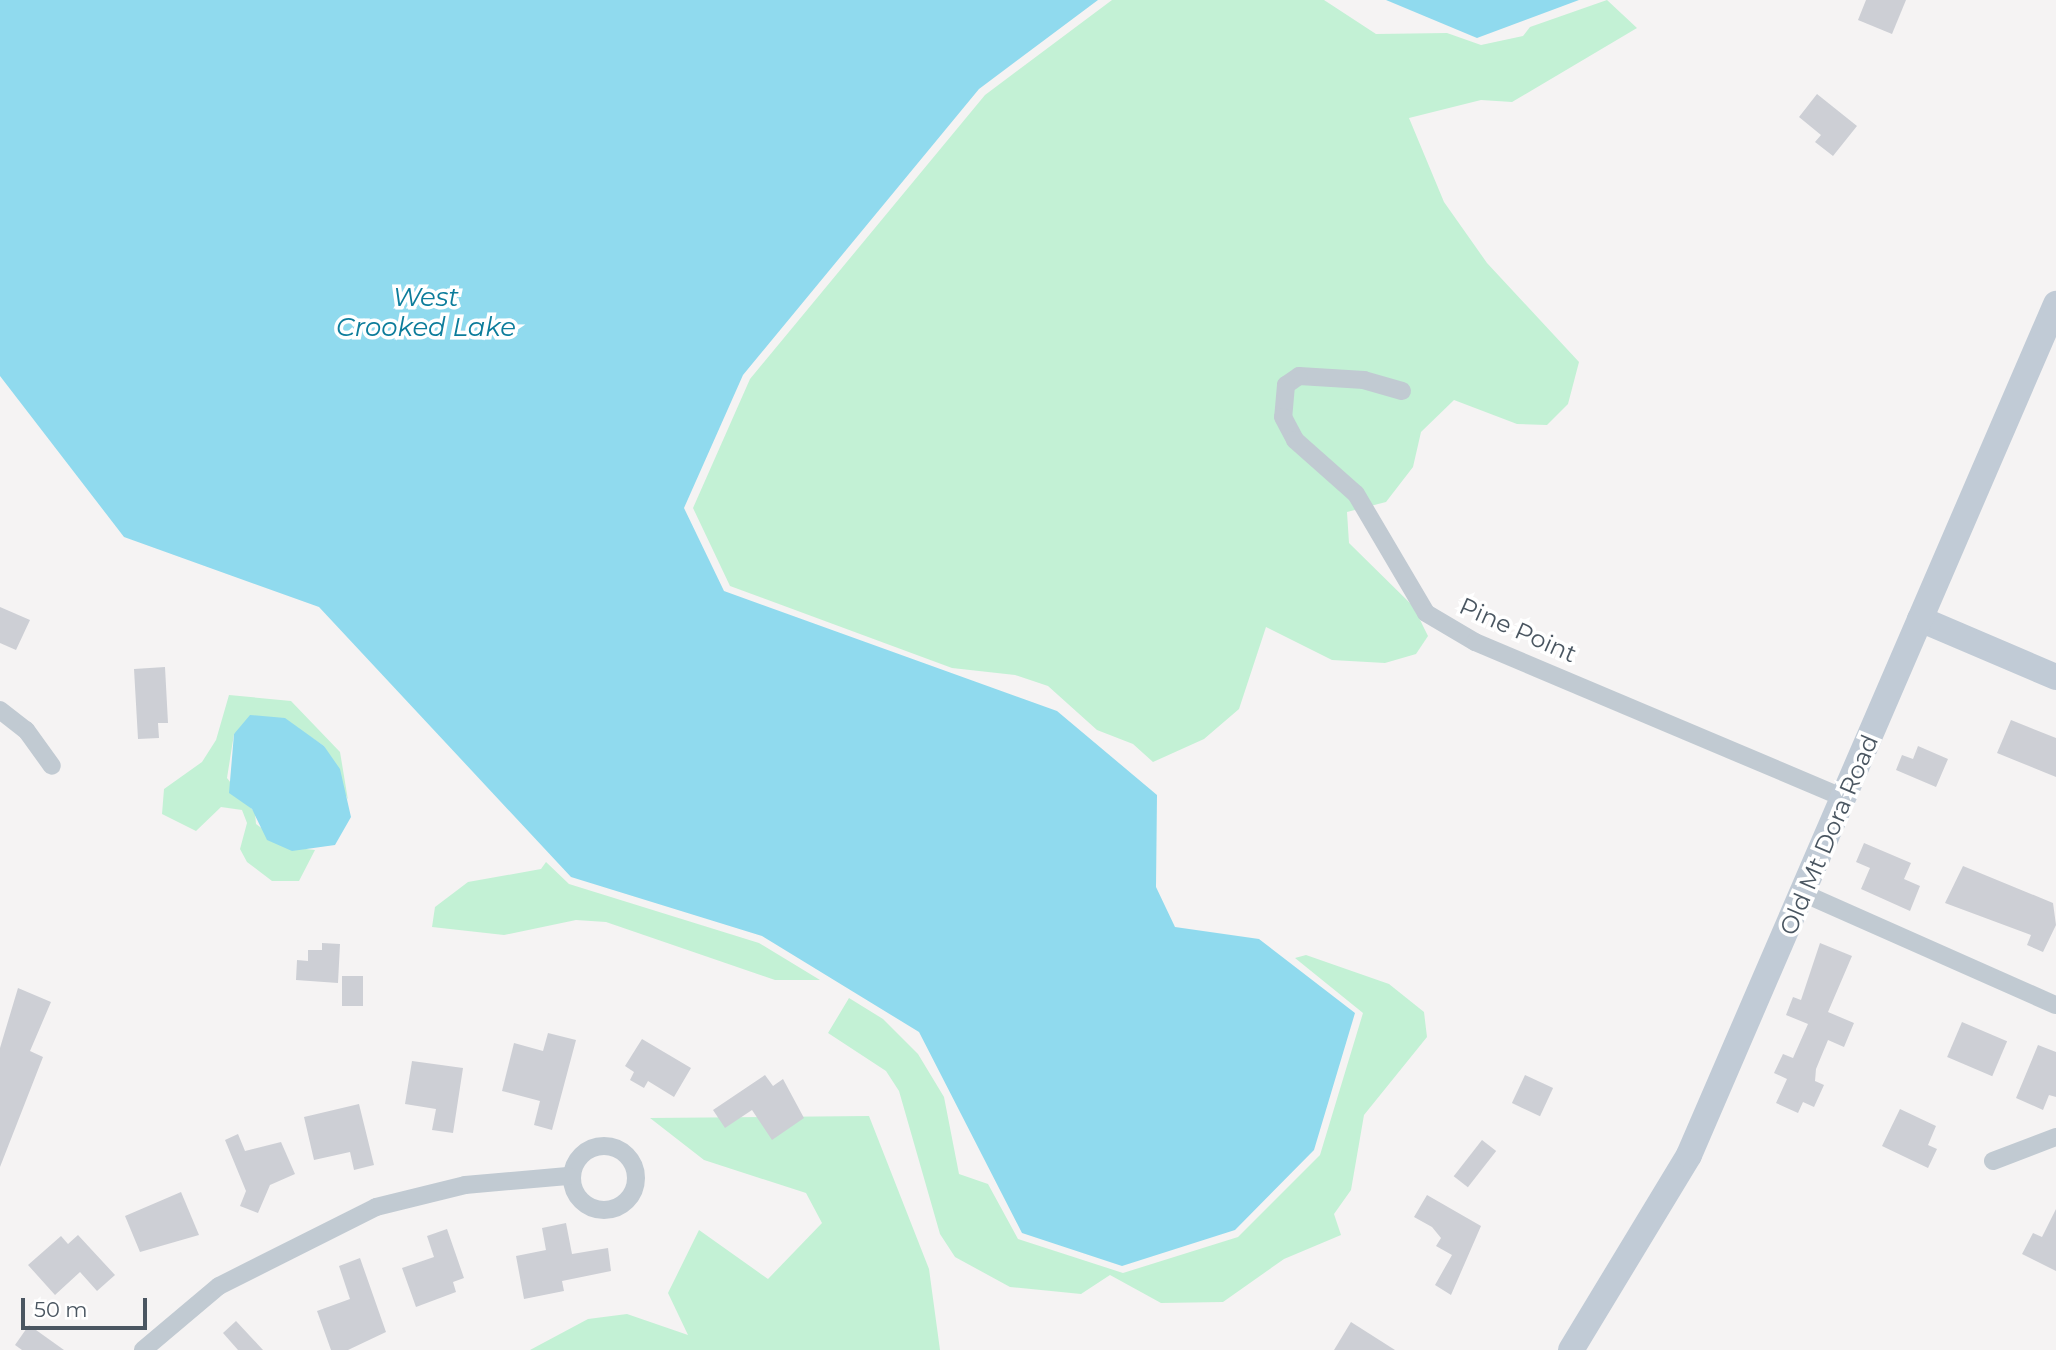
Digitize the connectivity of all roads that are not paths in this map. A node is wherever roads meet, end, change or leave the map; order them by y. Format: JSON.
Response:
{"nodes":[{"id":1,"x":2056,"y":304,"type":"edge"},
{"id":2,"x":1402,"y":391,"type":"dead end"},
{"id":3,"x":1920,"y":619,"type":"junction"},
{"id":4,"x":2056,"y":677,"type":"edge"},
{"id":5,"x":0,"y":710,"type":"edge"},
{"id":6,"x":52,"y":766,"type":"dead end"},
{"id":7,"x":1845,"y":798,"type":"junction"},
{"id":8,"x":1805,"y":894,"type":"junction"},
{"id":9,"x":2056,"y":1005,"type":"edge"},
{"id":10,"x":2056,"y":1137,"type":"edge"},
{"id":11,"x":1993,"y":1161,"type":"dead end"},
{"id":12,"x":568,"y":1176,"type":"dead end"},
{"id":13,"x":143,"y":1350,"type":"edge"},
{"id":14,"x":1571,"y":1350,"type":"edge"}],
"edges":[{"from":1,"to":3,"type":"street","name":"Old Mt Dora Road"},
{"from":2,"to":7,"type":"street","name":"Pine Point"},
{"from":3,"to":4,"type":"street"},
{"from":3,"to":7,"type":"street","name":"Old Mt Dora Road"},
{"from":5,"to":6,"type":"street"},
{"from":7,"to":8,"type":"street","name":"Old Mt Dora Road"},
{"from":8,"to":9,"type":"street"},
{"from":8,"to":14,"type":"street","name":"Old Mt Dora Road"},
{"from":10,"to":11,"type":"street"},
{"from":12,"to":13,"type":"street"}]}
